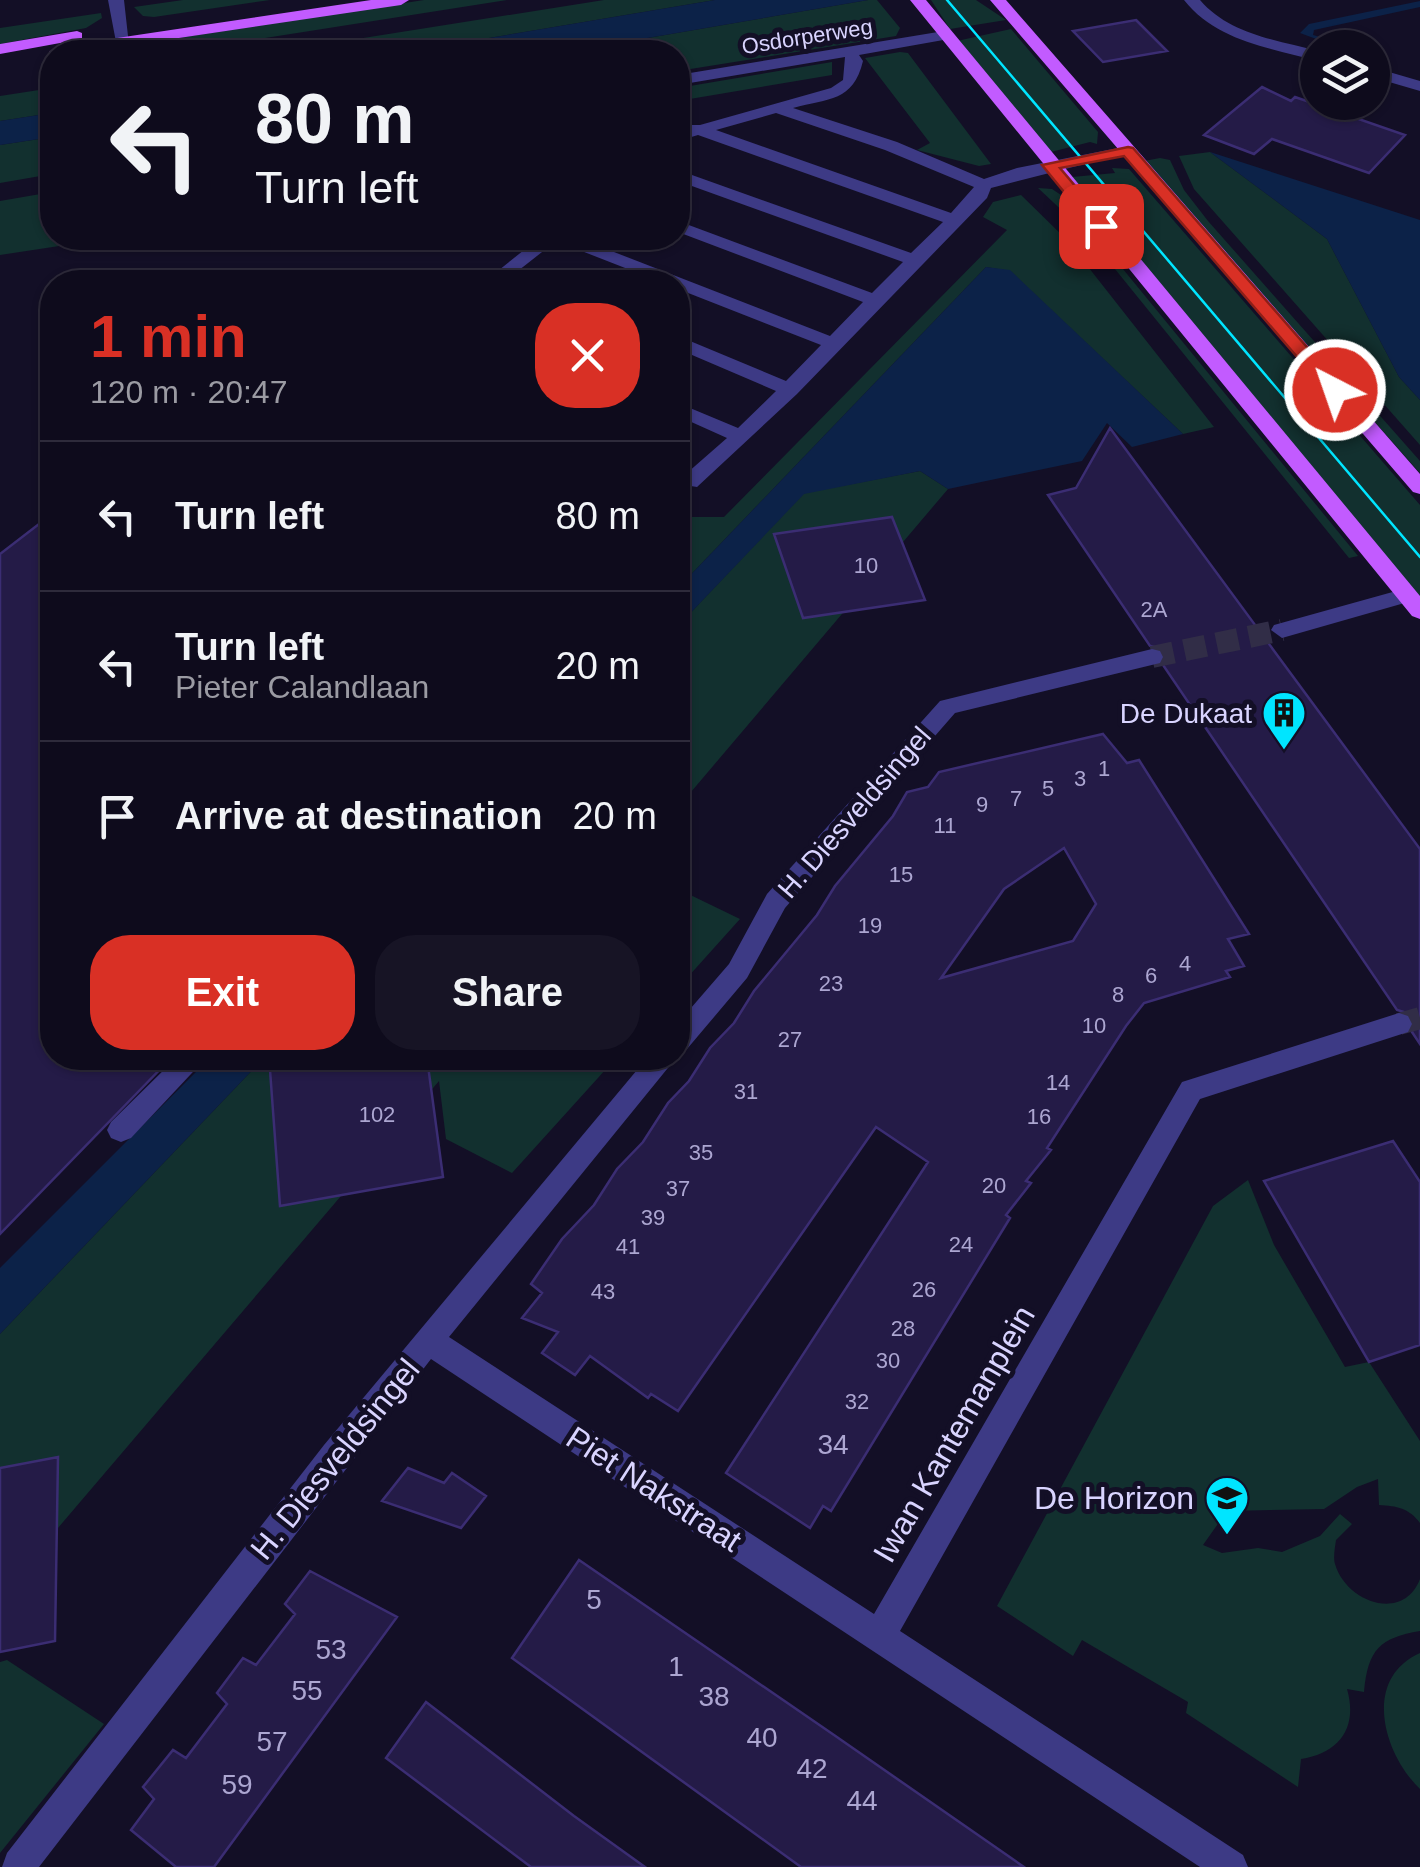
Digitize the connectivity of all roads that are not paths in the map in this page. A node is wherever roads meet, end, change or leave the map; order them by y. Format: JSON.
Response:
{"nodes":[{"id":1,"x":116,"y":0,"type":"edge"},
{"id":2,"x":309,"y":0,"type":"edge"},
{"id":3,"x":401,"y":0,"type":"edge"},
{"id":4,"x":918,"y":0,"type":"edge"},
{"id":5,"x":998,"y":0,"type":"edge"},
{"id":6,"x":1192,"y":0,"type":"edge"},
{"id":7,"x":123,"y":36,"type":"junction"},
{"id":8,"x":944,"y":36,"type":"junction"},
{"id":9,"x":85,"y":40,"type":"edge"},
{"id":10,"x":107,"y":40,"type":"edge"},
{"id":11,"x":40,"y":45,"type":"edge"},
{"id":12,"x":0,"y":49,"type":"edge"},
{"id":13,"x":1300,"y":51,"type":"edge"},
{"id":14,"x":849,"y":52,"type":"junction"},
{"id":15,"x":40,"y":55,"type":"edge"},
{"id":16,"x":0,"y":61,"type":"edge"},
{"id":17,"x":1390,"y":77,"type":"edge"},
{"id":18,"x":690,"y":78,"type":"edge"},
{"id":19,"x":1420,"y":86,"type":"edge"},
{"id":20,"x":773,"y":107,"type":"junction"},
{"id":21,"x":690,"y":131,"type":"edge"},
{"id":22,"x":690,"y":133,"type":"edge"},
{"id":23,"x":1128,"y":151,"type":"junction"},
{"id":24,"x":1050,"y":165,"type":"junction"},
{"id":25,"x":690,"y":179,"type":"edge"},
{"id":26,"x":983,"y":185,"type":"junction"},
{"id":27,"x":954,"y":220,"type":"junction"},
{"id":28,"x":690,"y":231,"type":"edge"},
{"id":29,"x":534,"y":250,"type":"edge"},
{"id":30,"x":594,"y":250,"type":"edge"},
{"id":31,"x":914,"y":260,"type":"junction"},
{"id":32,"x":508,"y":270,"type":"edge"},
{"id":33,"x":645,"y":270,"type":"edge"},
{"id":34,"x":690,"y":288,"type":"edge"},
{"id":35,"x":872,"y":300,"type":"junction"},
{"id":36,"x":834,"y":344,"type":"junction"},
{"id":37,"x":690,"y":347,"type":"edge"},
{"id":38,"x":790,"y":390,"type":"junction"},
{"id":39,"x":690,"y":414,"type":"edge"},
{"id":40,"x":742,"y":437,"type":"junction"},
{"id":41,"x":690,"y":479,"type":"edge"},
{"id":42,"x":1420,"y":488,"type":"edge"},
{"id":43,"x":1413,"y":603,"type":"edge"},
{"id":44,"x":1282,"y":630,"type":"tunnel mouth"},
{"id":45,"x":1152,"y":657,"type":"tunnel mouth"},
{"id":46,"x":1399,"y":1024,"type":"tunnel mouth"},
{"id":47,"x":690,"y":1027,"type":"edge"},
{"id":48,"x":181,"y":1070,"type":"edge"},
{"id":49,"x":653,"y":1070,"type":"edge"},
{"id":50,"x":122,"y":1130,"type":"dead end"},
{"id":51,"x":430,"y":1342,"type":"junction"},
{"id":52,"x":879,"y":1636,"type":"junction"},
{"id":53,"x":22,"y":1867,"type":"edge"},
{"id":54,"x":1231,"y":1867,"type":"edge"}],
"edges":[{"from":1,"to":7,"type":"street"},
{"from":2,"to":7,"type":"main road"},
{"from":3,"to":7,"type":"main road"},
{"from":4,"to":8,"type":"main road"},
{"from":5,"to":23,"type":"main road"},
{"from":6,"to":13,"type":"street"},
{"from":7,"to":9,"type":"main road"},
{"from":7,"to":10,"type":"main road"},
{"from":8,"to":14,"type":"street","name":"Osdorperweg"},
{"from":8,"to":24,"type":"main road"},
{"from":11,"to":12,"type":"main road"},
{"from":14,"to":18,"type":"street","name":"Osdorperweg"},
{"from":14,"to":20,"type":"street"},
{"from":15,"to":16,"type":"main road"},
{"from":17,"to":19,"type":"street"},
{"from":20,"to":21,"type":"street"},
{"from":20,"to":26,"type":"street"},
{"from":22,"to":27,"type":"street"},
{"from":23,"to":24,"type":"street"},
{"from":23,"to":42,"type":"main road"},
{"from":24,"to":26,"type":"street"},
{"from":24,"to":43,"type":"main road"},
{"from":25,"to":31,"type":"street"},
{"from":26,"to":27,"type":"street"},
{"from":27,"to":31,"type":"street"},
{"from":28,"to":35,"type":"street"},
{"from":29,"to":32,"type":"street"},
{"from":30,"to":33,"type":"street"},
{"from":31,"to":35,"type":"street"},
{"from":34,"to":36,"type":"street"},
{"from":35,"to":36,"type":"street"},
{"from":36,"to":38,"type":"street"},
{"from":37,"to":38,"type":"street"},
{"from":38,"to":40,"type":"street"},
{"from":39,"to":40,"type":"street"},
{"from":40,"to":41,"type":"street"},
{"from":43,"to":44,"type":"street"},
{"from":45,"to":47,"type":"street","name":"H. Diesveldsingel"},
{"from":46,"to":52,"type":"street","name":"Iwan Kantemanplein"},
{"from":48,"to":50,"type":"street"},
{"from":49,"to":51,"type":"street","name":"H. Diesveldsingel"},
{"from":51,"to":52,"type":"street","name":"Piet Nakstraat"},
{"from":51,"to":53,"type":"street","name":"H. Diesveldsingel"},
{"from":52,"to":54,"type":"street"}]}
